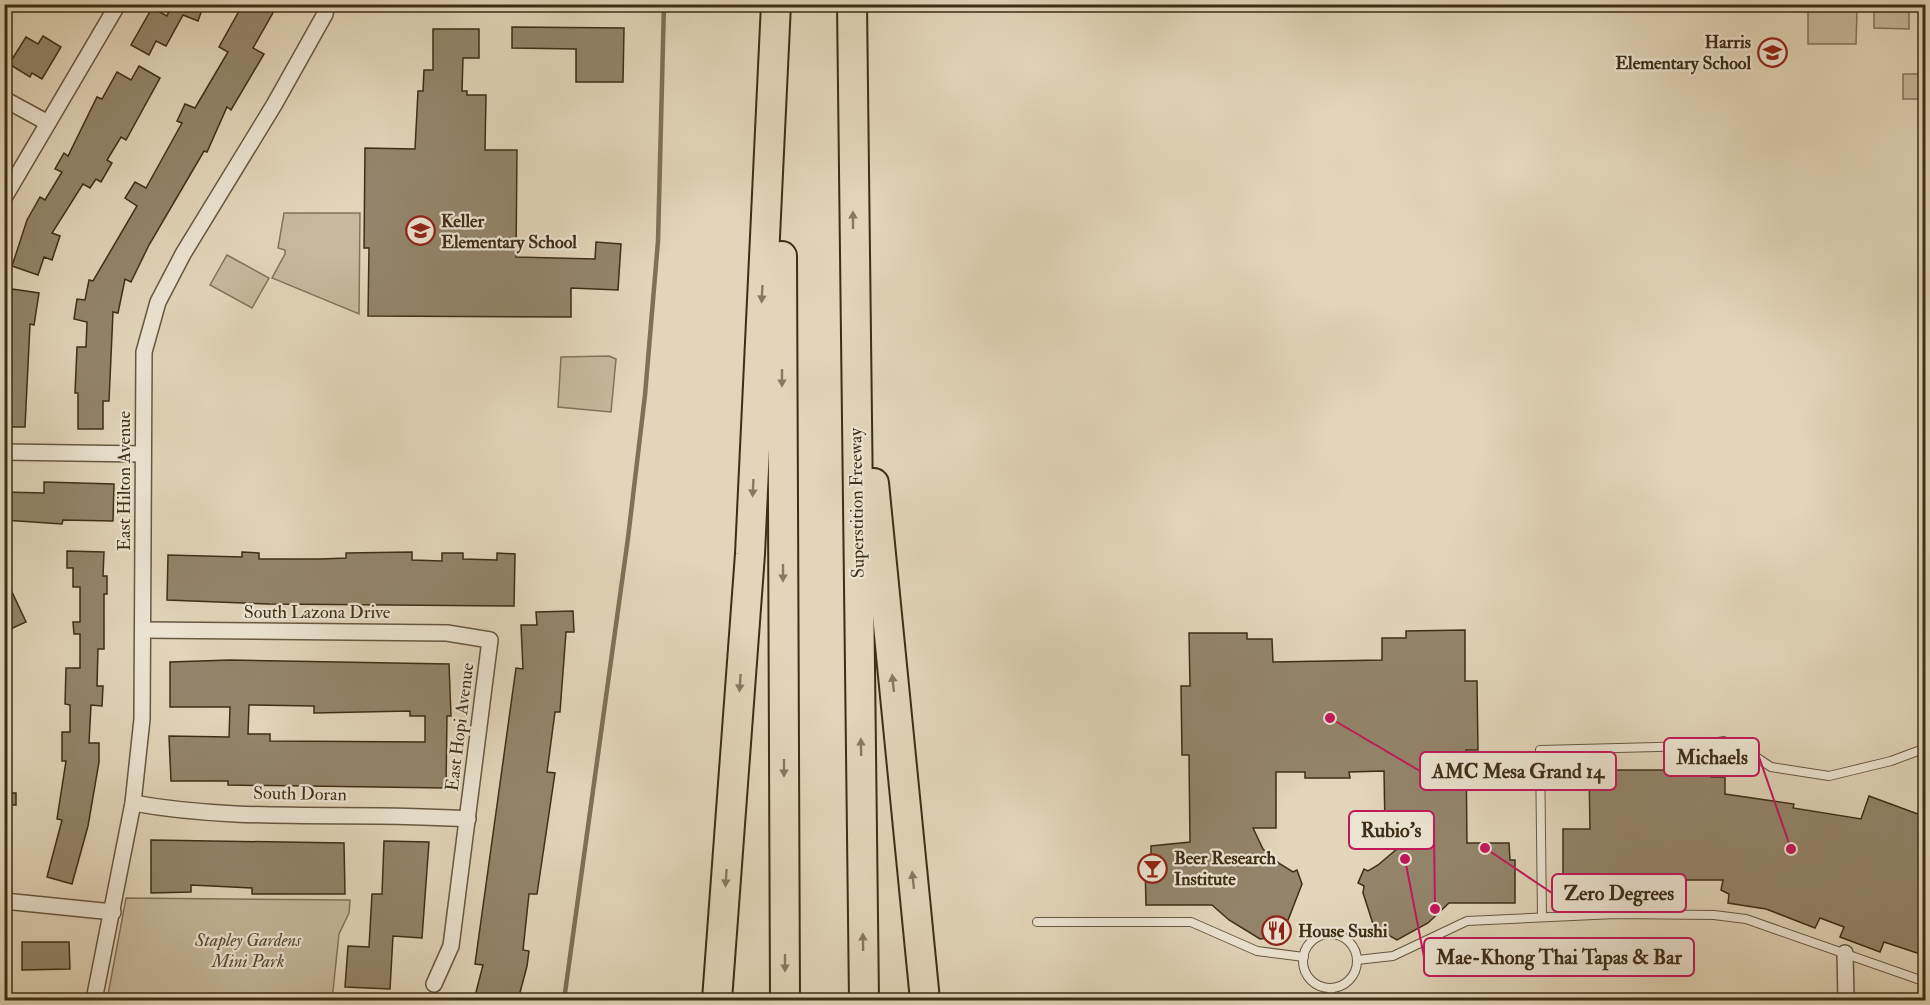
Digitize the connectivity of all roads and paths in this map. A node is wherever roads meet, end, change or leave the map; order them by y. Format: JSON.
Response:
{"nodes":[{"id":1,"x":118,"y":4,"type":"edge"},
{"id":2,"x":327,"y":4,"type":"edge"},
{"id":3,"x":776,"y":4,"type":"edge"},
{"id":4,"x":781,"y":4,"type":"edge"},
{"id":5,"x":852,"y":4,"type":"edge"},
{"id":6,"x":4,"y":99,"type":"edge"},
{"id":7,"x":48,"y":123,"type":"junction"},
{"id":8,"x":4,"y":198,"type":"edge"},
{"id":9,"x":854,"y":279,"type":"junction"},
{"id":10,"x":4,"y":452,"type":"edge"},
{"id":11,"x":143,"y":454,"type":"junction"},
{"id":12,"x":143,"y":630,"type":"junction"},
{"id":13,"x":490,"y":640,"type":"joint"},
{"id":14,"x":1926,"y":748,"type":"edge"},
{"id":15,"x":133,"y":803,"type":"junction"},
{"id":16,"x":468,"y":819,"type":"junction"},
{"id":17,"x":4,"y":901,"type":"edge"},
{"id":18,"x":113,"y":912,"type":"junction"},
{"id":19,"x":1542,"y":917,"type":"junction"},
{"id":20,"x":1037,"y":922,"type":"dead end"},
{"id":21,"x":1845,"y":953,"type":"junction"},
{"id":22,"x":1304,"y":957,"type":"junction"},
{"id":23,"x":1358,"y":960,"type":"junction"},
{"id":24,"x":1926,"y":982,"type":"edge"},
{"id":25,"x":434,"y":984,"type":"dead end"},
{"id":26,"x":1331,"y":989,"type":"junction"},
{"id":27,"x":94,"y":1000,"type":"edge"},
{"id":28,"x":717,"y":1000,"type":"edge"},
{"id":29,"x":785,"y":1000,"type":"edge"},
{"id":30,"x":864,"y":1000,"type":"edge"},
{"id":31,"x":925,"y":1000,"type":"edge"},
{"id":32,"x":1332,"y":1000,"type":"edge"},
{"id":33,"x":1846,"y":1000,"type":"edge"}],
"edges":[{"from":1,"to":7,"type":"street"},
{"from":2,"to":11,"type":"street","name":"East Hilton Avenue"},
{"from":3,"to":28,"type":"highway","one_way":true},
{"from":4,"to":29,"type":"highway","one_way":true},
{"from":9,"to":5,"type":"highway","name":"Superstition Freeway","one_way":true},
{"from":6,"to":7,"type":"street"},
{"from":7,"to":8,"type":"street"},
{"from":30,"to":9,"type":"highway","name":"Superstition Freeway","one_way":true},
{"from":31,"to":9,"type":"highway","one_way":true},
{"from":10,"to":11,"type":"street"},
{"from":11,"to":12,"type":"street","name":"East Hilton Avenue"},
{"from":12,"to":13,"type":"street","name":"South Lazona Drive"},
{"from":12,"to":15,"type":"street","name":"East Hilton Avenue"},
{"from":13,"to":16,"type":"street","name":"East Hopi Avenue"},
{"from":14,"to":19,"type":"lane"},
{"from":15,"to":16,"type":"street","name":"South Doran"},
{"from":15,"to":18,"type":"street","name":"East Hilton Avenue"},
{"from":16,"to":25,"type":"street","name":"East Hopi Avenue"},
{"from":17,"to":18,"type":"street"},
{"from":18,"to":27,"type":"street","name":"East Hilton Avenue"},
{"from":19,"to":21,"type":"lane"},
{"from":19,"to":23,"type":"lane"},
{"from":20,"to":22,"type":"lane"},
{"from":21,"to":24,"type":"lane"},
{"from":21,"to":33,"type":"street"},
{"from":22,"to":23,"type":"lane"},
{"from":22,"to":26,"type":"lane"},
{"from":23,"to":26,"type":"lane"},
{"from":26,"to":32,"type":"lane"}]}
